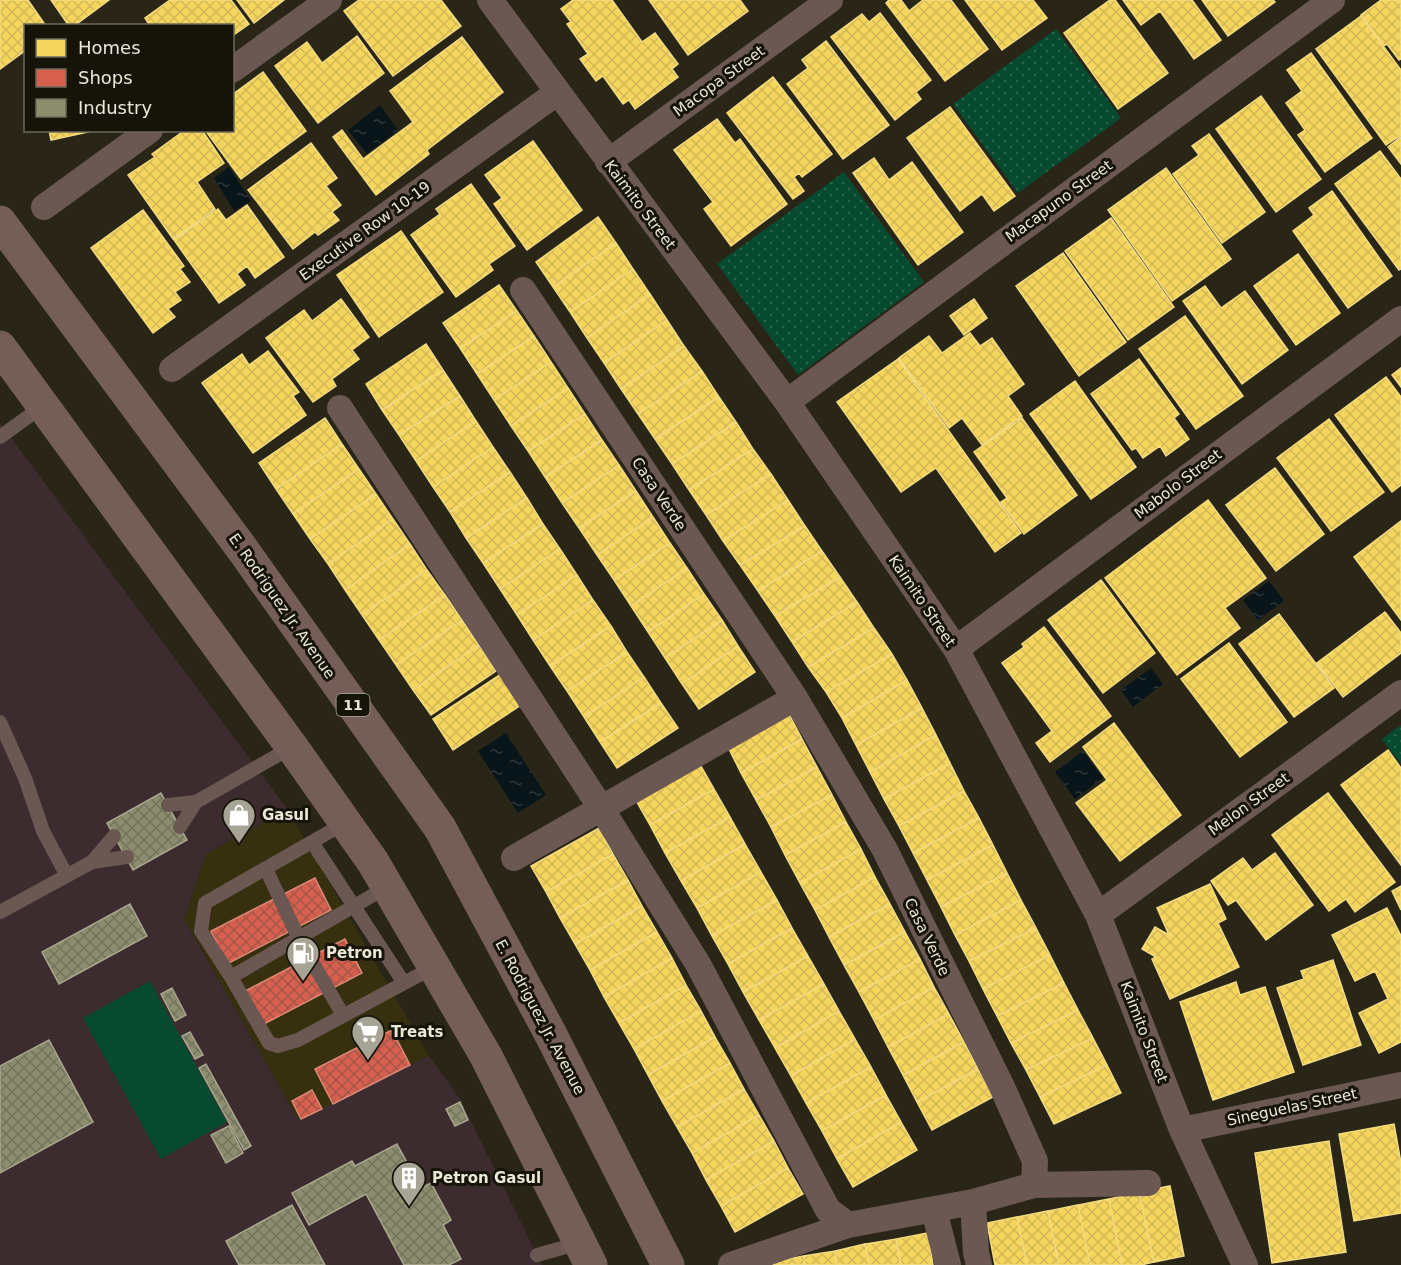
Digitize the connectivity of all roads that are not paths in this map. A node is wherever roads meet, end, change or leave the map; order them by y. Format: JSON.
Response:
{"nodes":[{"id":1,"x":329,"y":0,"type":"edge"},
{"id":2,"x":490,"y":0,"type":"edge"},
{"id":3,"x":830,"y":0,"type":"edge"},
{"id":4,"x":1332,"y":0,"type":"edge"},
{"id":5,"x":234,"y":69,"type":"edge"},
{"id":6,"x":558,"y":92,"type":"junction"},
{"id":7,"x":147,"y":132,"type":"edge"},
{"id":8,"x":608,"y":162,"type":"junction"},
{"id":9,"x":44,"y":207,"type":"dead end"},
{"id":10,"x":0,"y":222,"type":"edge"},
{"id":11,"x":523,"y":290,"type":"dead end"},
{"id":12,"x":1401,"y":319,"type":"edge"},
{"id":13,"x":0,"y":347,"type":"edge"},
{"id":14,"x":172,"y":369,"type":"dead end"},
{"id":15,"x":787,"y":402,"type":"junction"},
{"id":16,"x":43,"y":406,"type":"junction"},
{"id":17,"x":340,"y":408,"type":"dead end"},
{"id":18,"x":0,"y":437,"type":"edge"},
{"id":19,"x":956,"y":649,"type":"junction"},
{"id":20,"x":1401,"y":693,"type":"edge"},
{"id":21,"x":795,"y":698,"type":"junction"},
{"id":22,"x":0,"y":722,"type":"edge"},
{"id":23,"x":292,"y":747,"type":"junction"},
{"id":24,"x":196,"y":802,"type":"junction"},
{"id":25,"x":168,"y":805,"type":"dead end"},
{"id":26,"x":601,"y":808,"type":"junction"},
{"id":27,"x":345,"y":824,"type":"junction"},
{"id":28,"x":180,"y":827,"type":"dead end"},
{"id":29,"x":114,"y":836,"type":"dead end"},
{"id":30,"x":312,"y":842,"type":"junction"},
{"id":31,"x":127,"y":857,"type":"dead end"},
{"id":32,"x":514,"y":858,"type":"dead end"},
{"id":33,"x":92,"y":862,"type":"junction"},
{"id":34,"x":266,"y":869,"type":"junction"},
{"id":35,"x":66,"y":874,"type":"junction"},
{"id":36,"x":387,"y":887,"type":"junction"},
{"id":37,"x":355,"y":906,"type":"junction"},
{"id":38,"x":0,"y":912,"type":"edge"},
{"id":39,"x":1098,"y":915,"type":"junction"},
{"id":40,"x":299,"y":939,"type":"junction"},
{"id":41,"x":434,"y":967,"type":"junction"},
{"id":42,"x":231,"y":977,"type":"junction"},
{"id":43,"x":404,"y":983,"type":"junction"},
{"id":44,"x":343,"y":1015,"type":"junction"},
{"id":45,"x":1401,"y":1085,"type":"edge"},
{"id":46,"x":1182,"y":1130,"type":"junction"},
{"id":47,"x":1148,"y":1183,"type":"dead end"},
{"id":48,"x":1034,"y":1185,"type":"junction"},
{"id":49,"x":973,"y":1202,"type":"junction"},
{"id":50,"x":934,"y":1210,"type":"junction"},
{"id":51,"x":848,"y":1225,"type":"junction"},
{"id":52,"x":586,"y":1254,"type":"edge"},
{"id":53,"x":537,"y":1255,"type":"dead end"},
{"id":54,"x":668,"y":1265,"type":"edge"},
{"id":55,"x":731,"y":1265,"type":"edge"},
{"id":56,"x":948,"y":1265,"type":"edge"},
{"id":57,"x":979,"y":1265,"type":"edge"},
{"id":58,"x":1245,"y":1265,"type":"edge"}],
"edges":[{"from":1,"to":5,"type":"street"},
{"from":2,"to":6,"type":"street","name":"Kaimito Street"},
{"from":3,"to":8,"type":"street","name":"Macopa Street"},
{"from":4,"to":15,"type":"street","name":"Macapuno Street"},
{"from":6,"to":8,"type":"street","name":"Kaimito Street"},
{"from":6,"to":14,"type":"street","name":"Executive Row 10-19"},
{"from":7,"to":9,"type":"street"},
{"from":8,"to":15,"type":"street","name":"Kaimito Street"},
{"from":10,"to":54,"type":"main road","name":"E. Rodriguez Jr. Avenue","number":"11"},
{"from":11,"to":21,"type":"street","name":"Casa Verde"},
{"from":12,"to":19,"type":"street","name":"Mabolo Street"},
{"from":13,"to":16,"type":"main road"},
{"from":15,"to":19,"type":"street","name":"Kaimito Street"},
{"from":16,"to":18,"type":"lane"},
{"from":16,"to":23,"type":"main road"},
{"from":17,"to":26,"type":"street"},
{"from":19,"to":39,"type":"street","name":"Kaimito Street"},
{"from":20,"to":39,"type":"street","name":"Melon Street"},
{"from":21,"to":26,"type":"street"},
{"from":21,"to":48,"type":"street","name":"Casa Verde"},
{"from":22,"to":35,"type":"lane"},
{"from":23,"to":24,"type":"lane"},
{"from":23,"to":27,"type":"main road"},
{"from":24,"to":25,"type":"lane"},
{"from":24,"to":28,"type":"lane"},
{"from":26,"to":32,"type":"street"},
{"from":26,"to":51,"type":"street"},
{"from":27,"to":30,"type":"lane"},
{"from":27,"to":36,"type":"main road"},
{"from":29,"to":33,"type":"lane"},
{"from":30,"to":34,"type":"lane"},
{"from":30,"to":37,"type":"lane"},
{"from":31,"to":33,"type":"lane"},
{"from":33,"to":35,"type":"lane"},
{"from":34,"to":40,"type":"lane"},
{"from":34,"to":42,"type":"lane"},
{"from":35,"to":38,"type":"lane"},
{"from":36,"to":37,"type":"lane"},
{"from":36,"to":41,"type":"main road"},
{"from":37,"to":40,"type":"lane"},
{"from":37,"to":43,"type":"lane"},
{"from":39,"to":46,"type":"street","name":"Kaimito Street"},
{"from":40,"to":42,"type":"lane"},
{"from":40,"to":44,"type":"lane"},
{"from":41,"to":43,"type":"lane"},
{"from":41,"to":52,"type":"main road"},
{"from":42,"to":44,"type":"lane"},
{"from":43,"to":44,"type":"lane"},
{"from":45,"to":46,"type":"street","name":"Sineguelas Street"},
{"from":46,"to":58,"type":"street","name":"Kaimito Street"},
{"from":47,"to":48,"type":"street"},
{"from":48,"to":49,"type":"street"},
{"from":49,"to":50,"type":"street"},
{"from":49,"to":57,"type":"street"},
{"from":50,"to":51,"type":"street"},
{"from":50,"to":56,"type":"street"},
{"from":51,"to":55,"type":"street"},
{"from":52,"to":53,"type":"lane"}]}
